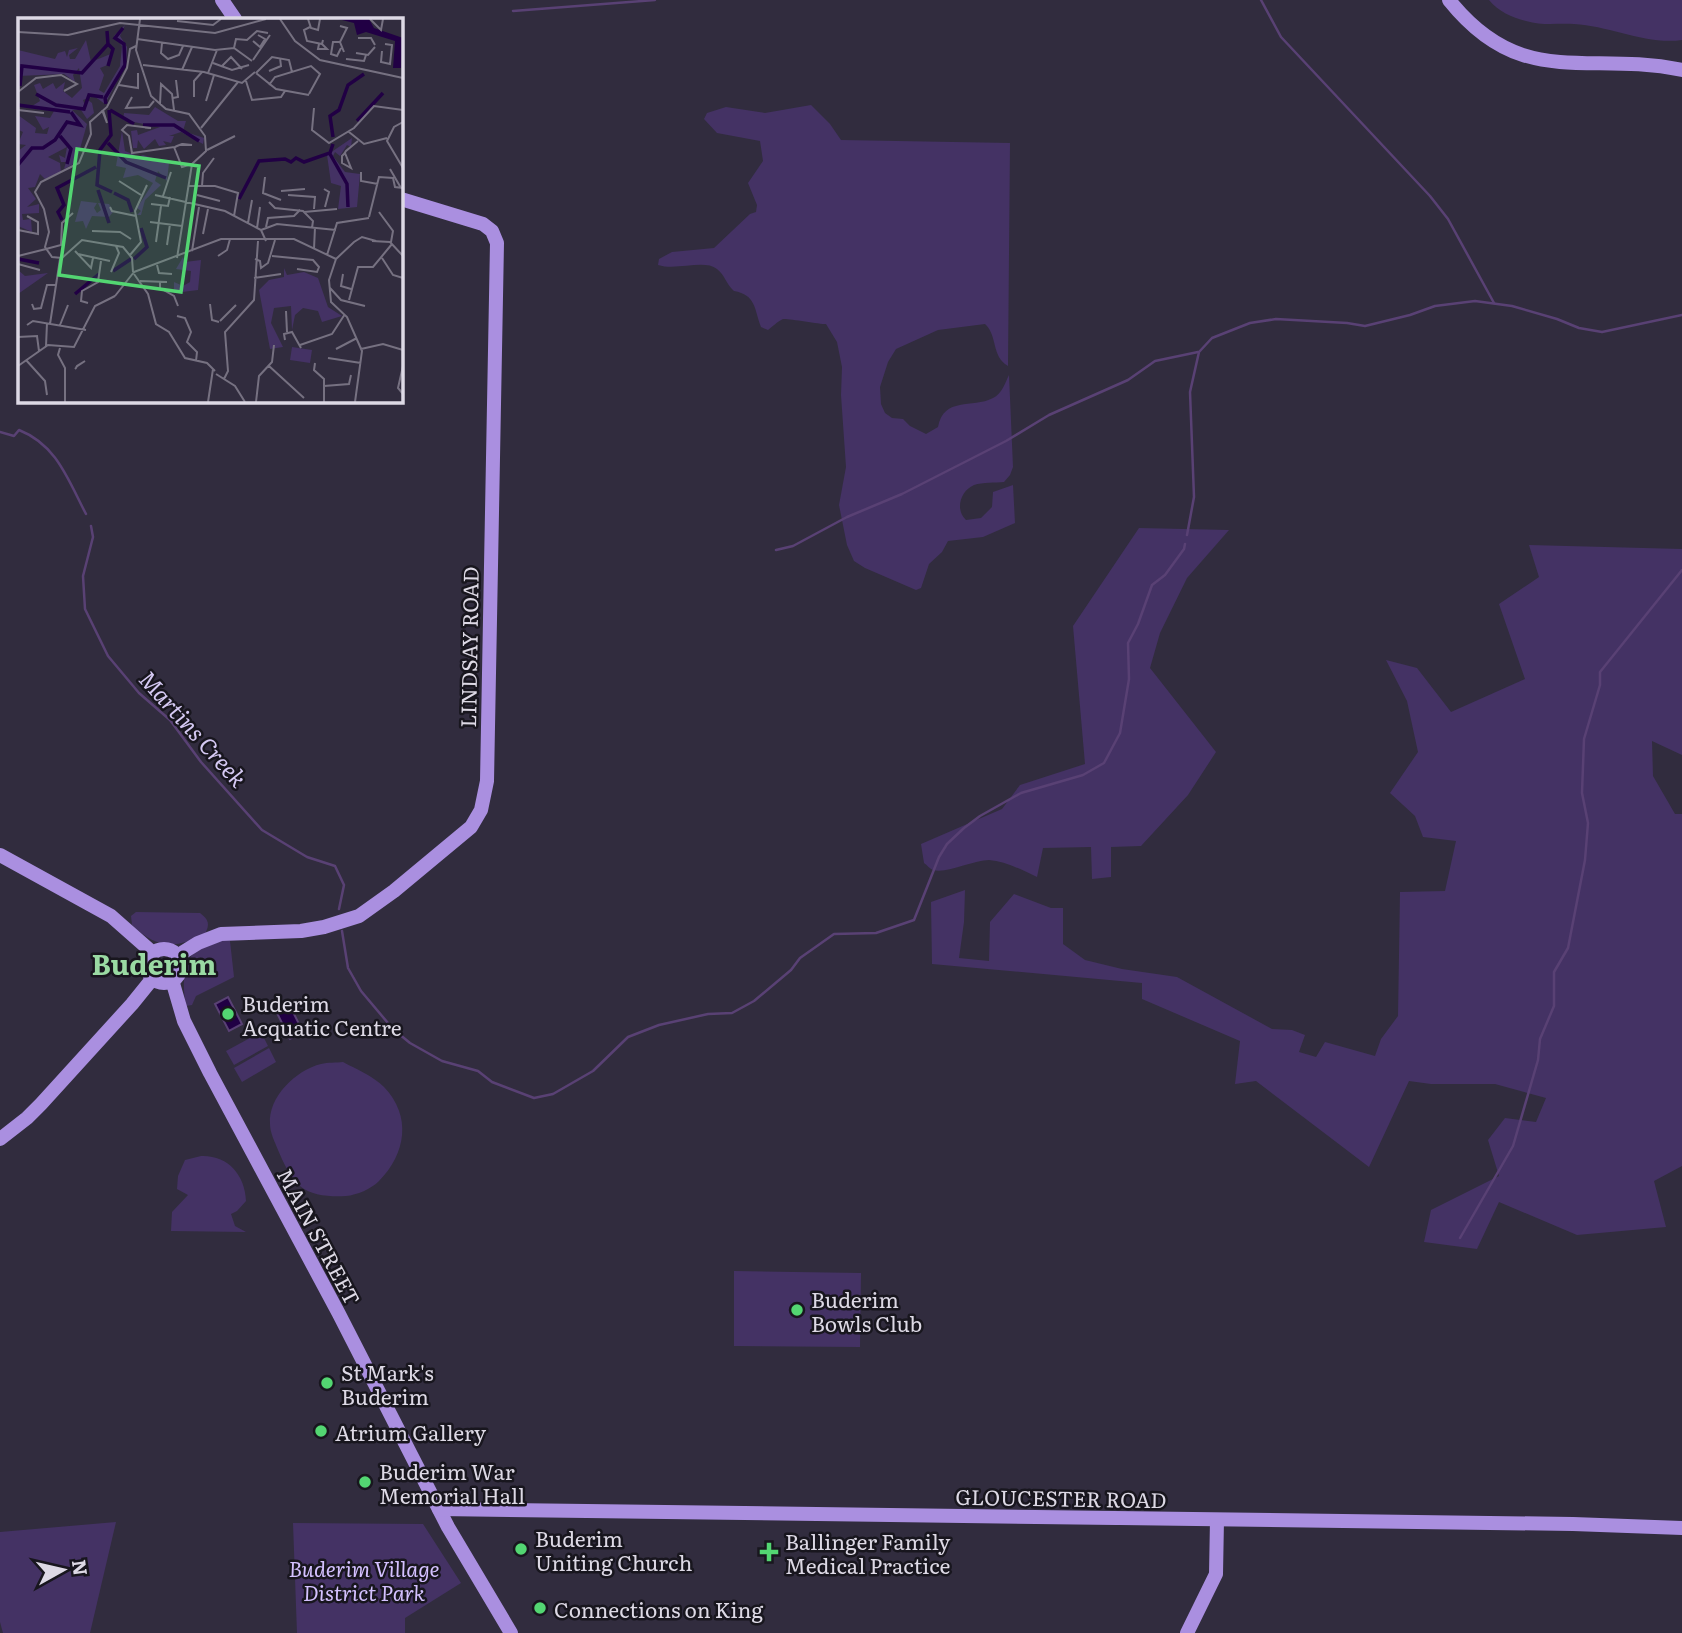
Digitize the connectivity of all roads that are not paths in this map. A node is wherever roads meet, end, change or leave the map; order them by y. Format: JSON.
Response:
{"nodes":[{"id":1,"x":222,"y":0,"type":"edge"},
{"id":2,"x":1449,"y":0,"type":"edge"},
{"id":3,"x":234,"y":18,"type":"edge"},
{"id":4,"x":1682,"y":70,"type":"edge"},
{"id":5,"x":402,"y":199,"type":"edge"},
{"id":6,"x":0,"y":855,"type":"edge"},
{"id":7,"x":153,"y":953,"type":"junction"},
{"id":8,"x":177,"y":956,"type":"junction"},
{"id":9,"x":153,"y":978,"type":"junction"},
{"id":10,"x":172,"y":981,"type":"junction"},
{"id":11,"x":0,"y":1139,"type":"edge"},
{"id":12,"x":439,"y":1509,"type":"junction"},
{"id":13,"x":1217,"y":1520,"type":"junction"},
{"id":14,"x":1682,"y":1528,"type":"edge"},
{"id":15,"x":511,"y":1633,"type":"edge"},
{"id":16,"x":1187,"y":1633,"type":"edge"}],
"edges":[{"from":1,"to":3,"type":"main road"},
{"from":2,"to":4,"type":"main road"},
{"from":5,"to":8,"type":"main road","name":"LINDSAY ROAD"},
{"from":6,"to":7,"type":"main road"},
{"from":7,"to":8,"type":"main road"},
{"from":7,"to":9,"type":"main road"},
{"from":8,"to":10,"type":"main road"},
{"from":9,"to":10,"type":"main road"},
{"from":9,"to":11,"type":"main road"},
{"from":10,"to":12,"type":"main road","name":"MAIN STREET"},
{"from":12,"to":13,"type":"main road","name":"GLOUCESTER ROAD"},
{"from":12,"to":15,"type":"main road","name":"MAIN STREET"},
{"from":13,"to":14,"type":"main road","name":"GLOUCESTER ROAD"},
{"from":13,"to":16,"type":"main road"}]}
